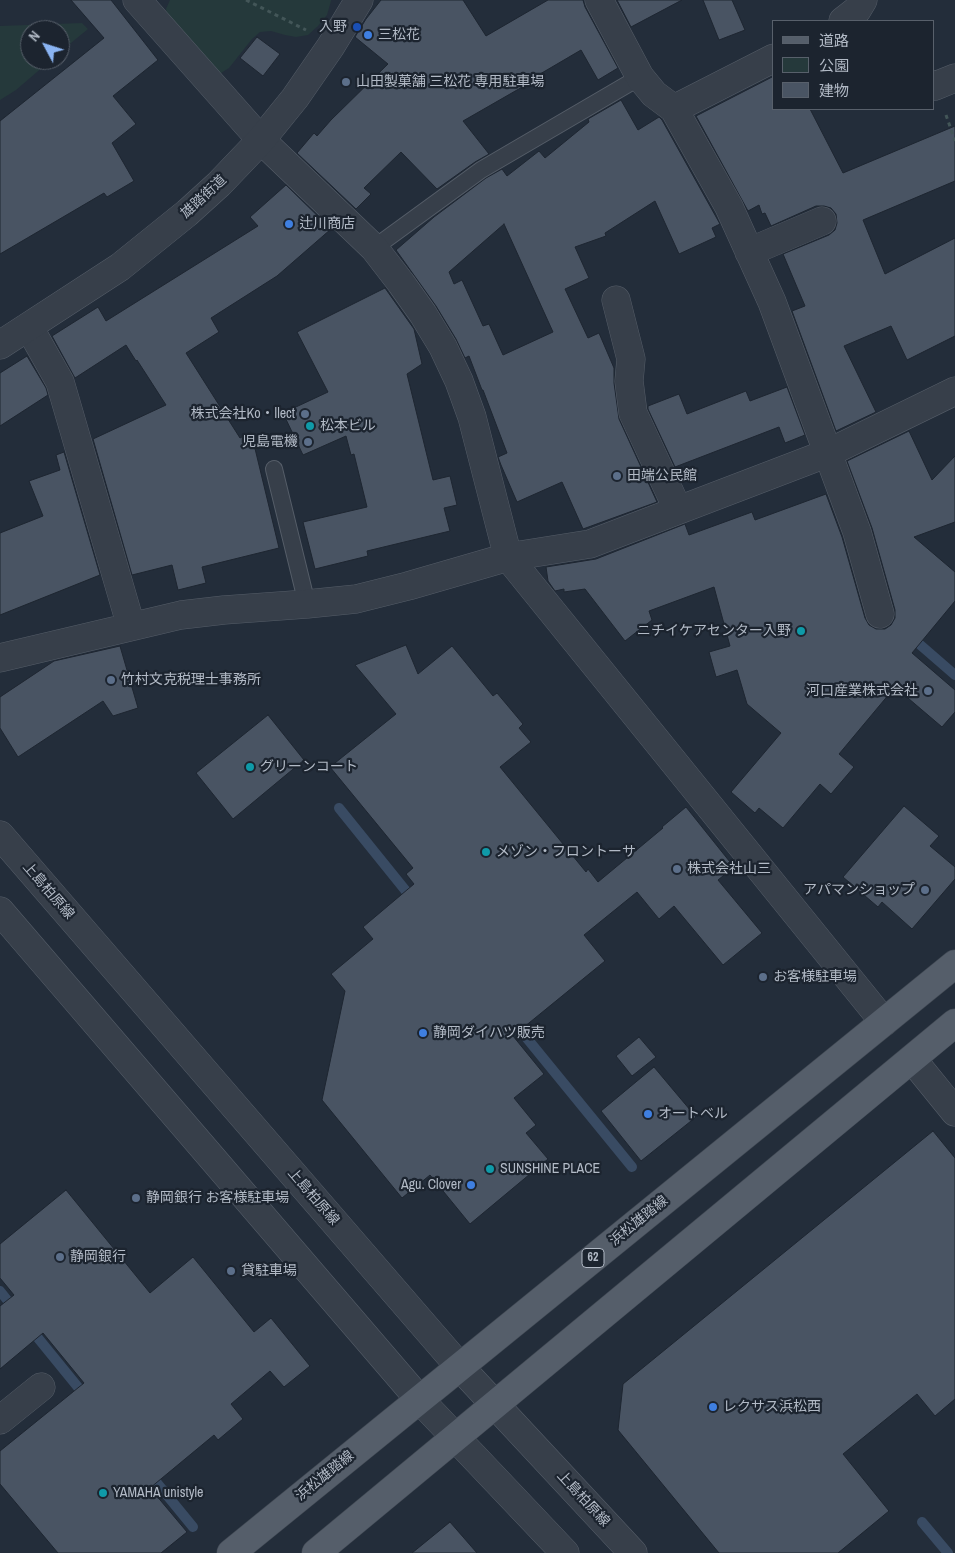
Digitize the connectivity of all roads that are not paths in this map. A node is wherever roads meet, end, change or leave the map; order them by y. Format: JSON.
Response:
{"nodes":[{"id":1,"x":137,"y":0,"type":"edge"},
{"id":2,"x":359,"y":0,"type":"edge"},
{"id":3,"x":599,"y":0,"type":"edge"},
{"id":4,"x":862,"y":0,"type":"edge"},
{"id":5,"x":843,"y":20,"type":"edge"},
{"id":6,"x":772,"y":59,"type":"edge"},
{"id":7,"x":640,"y":77,"type":"junction"},
{"id":8,"x":955,"y":78,"type":"edge"},
{"id":9,"x":935,"y":86,"type":"edge"},
{"id":10,"x":674,"y":109,"type":"junction"},
{"id":11,"x":261,"y":140,"type":"junction"},
{"id":12,"x":822,"y":221,"type":"dead end"},
{"id":13,"x":374,"y":248,"type":"junction"},
{"id":14,"x":749,"y":252,"type":"junction"},
{"id":15,"x":616,"y":300,"type":"dead end"},
{"id":16,"x":29,"y":327,"type":"junction"},
{"id":17,"x":0,"y":345,"type":"edge"},
{"id":18,"x":955,"y":391,"type":"edge"},
{"id":19,"x":828,"y":453,"type":"junction"},
{"id":20,"x":274,"y":469,"type":"dead end"},
{"id":21,"x":678,"y":510,"type":"junction"},
{"id":22,"x":508,"y":557,"type":"junction"},
{"id":23,"x":307,"y":604,"type":"junction"},
{"id":24,"x":880,"y":614,"type":"dead end"},
{"id":25,"x":131,"y":626,"type":"junction"},
{"id":26,"x":0,"y":658,"type":"edge"},
{"id":27,"x":0,"y":835,"type":"edge"},
{"id":28,"x":0,"y":911,"type":"edge"},
{"id":29,"x":955,"y":964,"type":"edge"},
{"id":30,"x":884,"y":1022,"type":"junction"},
{"id":31,"x":955,"y":1023,"type":"edge"},
{"id":32,"x":912,"y":1059,"type":"junction"},
{"id":33,"x":955,"y":1112,"type":"edge"},
{"id":34,"x":459,"y":1366,"type":"junction"},
{"id":35,"x":41,"y":1387,"type":"dead end"},
{"id":36,"x":419,"y":1398,"type":"junction"},
{"id":37,"x":495,"y":1405,"type":"junction"},
{"id":38,"x":0,"y":1420,"type":"edge"},
{"id":39,"x":456,"y":1438,"type":"junction"},
{"id":40,"x":231,"y":1553,"type":"edge"},
{"id":41,"x":316,"y":1553,"type":"edge"},
{"id":42,"x":565,"y":1553,"type":"edge"},
{"id":43,"x":633,"y":1553,"type":"edge"}],
"edges":[{"from":1,"to":11,"type":"street"},
{"from":2,"to":11,"type":"street","name":"雄踏街道"},
{"from":3,"to":7,"type":"street"},
{"from":4,"to":5,"type":"street"},
{"from":6,"to":10,"type":"street"},
{"from":7,"to":10,"type":"street"},
{"from":7,"to":13,"type":"lane"},
{"from":8,"to":9,"type":"street"},
{"from":10,"to":14,"type":"street"},
{"from":11,"to":13,"type":"street"},
{"from":11,"to":16,"type":"street","name":"雄踏街道"},
{"from":12,"to":14,"type":"street"},
{"from":13,"to":22,"type":"street"},
{"from":14,"to":19,"type":"street"},
{"from":15,"to":21,"type":"street"},
{"from":16,"to":17,"type":"street","name":"雄踏街道"},
{"from":16,"to":25,"type":"street"},
{"from":18,"to":19,"type":"street"},
{"from":19,"to":21,"type":"street"},
{"from":19,"to":24,"type":"street"},
{"from":20,"to":23,"type":"lane"},
{"from":21,"to":22,"type":"street"},
{"from":22,"to":23,"type":"street"},
{"from":22,"to":30,"type":"street"},
{"from":23,"to":25,"type":"street"},
{"from":25,"to":26,"type":"street"},
{"from":27,"to":34,"type":"street","name":"上島柏原線"},
{"from":28,"to":36,"type":"street"},
{"from":29,"to":30,"type":"main road","name":"浜松雄踏線","number":"62"},
{"from":30,"to":34,"type":"main road","name":"浜松雄踏線","number":"62"},
{"from":31,"to":32,"type":"main road"},
{"from":32,"to":33,"type":"street"},
{"from":32,"to":37,"type":"main road"},
{"from":34,"to":36,"type":"main road","name":"浜松雄踏線","number":"62"},
{"from":34,"to":37,"type":"street","name":"上島柏原線"},
{"from":35,"to":38,"type":"street"},
{"from":36,"to":39,"type":"street"},
{"from":36,"to":40,"type":"main road","name":"浜松雄踏線","number":"62"},
{"from":37,"to":39,"type":"main road"},
{"from":37,"to":43,"type":"street","name":"上島柏原線"},
{"from":39,"to":41,"type":"main road"},
{"from":39,"to":42,"type":"street"}]}
